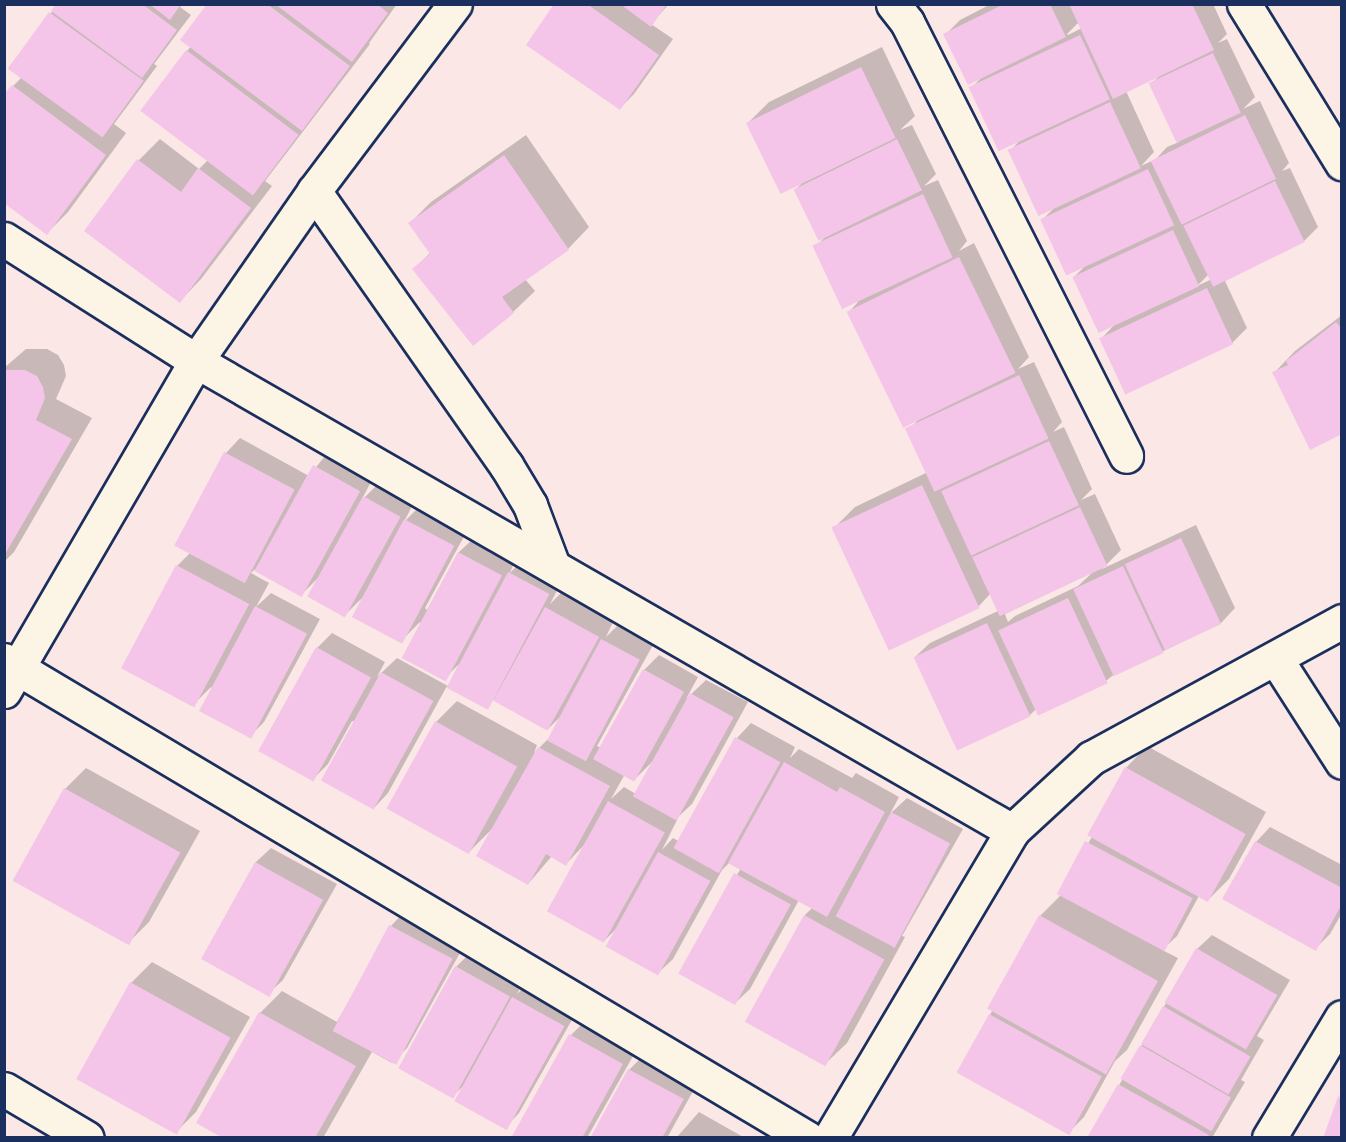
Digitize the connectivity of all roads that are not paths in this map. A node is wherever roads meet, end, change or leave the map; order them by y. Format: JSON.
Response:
{"nodes":[{"id":1,"x":455,"y":4,"type":"edge"},
{"id":2,"x":893,"y":4,"type":"edge"},
{"id":3,"x":1244,"y":4,"type":"edge"},
{"id":4,"x":1341,"y":163,"type":"edge"},
{"id":5,"x":314,"y":190,"type":"junction"},
{"id":6,"x":4,"y":239,"type":"edge"},
{"id":7,"x":196,"y":361,"type":"junction"},
{"id":8,"x":1126,"y":456,"type":"dead end"},
{"id":9,"x":553,"y":566,"type":"junction"},
{"id":10,"x":1341,"y":621,"type":"edge"},
{"id":11,"x":1276,"y":659,"type":"junction"},
{"id":12,"x":9,"y":673,"type":"edge"},
{"id":13,"x":1341,"y":762,"type":"edge"},
{"id":14,"x":1012,"y":831,"type":"junction"},
{"id":15,"x":1341,"y":1017,"type":"edge"},
{"id":16,"x":4,"y":1089,"type":"edge"},
{"id":17,"x":87,"y":1137,"type":"edge"},
{"id":18,"x":807,"y":1137,"type":"edge"},
{"id":19,"x":830,"y":1137,"type":"edge"},
{"id":20,"x":1269,"y":1137,"type":"edge"}],
"edges":[{"from":1,"to":5,"type":"street"},
{"from":2,"to":8,"type":"street"},
{"from":3,"to":4,"type":"street"},
{"from":5,"to":7,"type":"street"},
{"from":5,"to":9,"type":"street"},
{"from":6,"to":7,"type":"street"},
{"from":7,"to":9,"type":"street"},
{"from":7,"to":12,"type":"street"},
{"from":9,"to":14,"type":"street"},
{"from":10,"to":11,"type":"street"},
{"from":11,"to":13,"type":"street"},
{"from":11,"to":14,"type":"street"},
{"from":12,"to":18,"type":"street"},
{"from":14,"to":19,"type":"street"},
{"from":15,"to":20,"type":"street"},
{"from":16,"to":17,"type":"street"}]}
